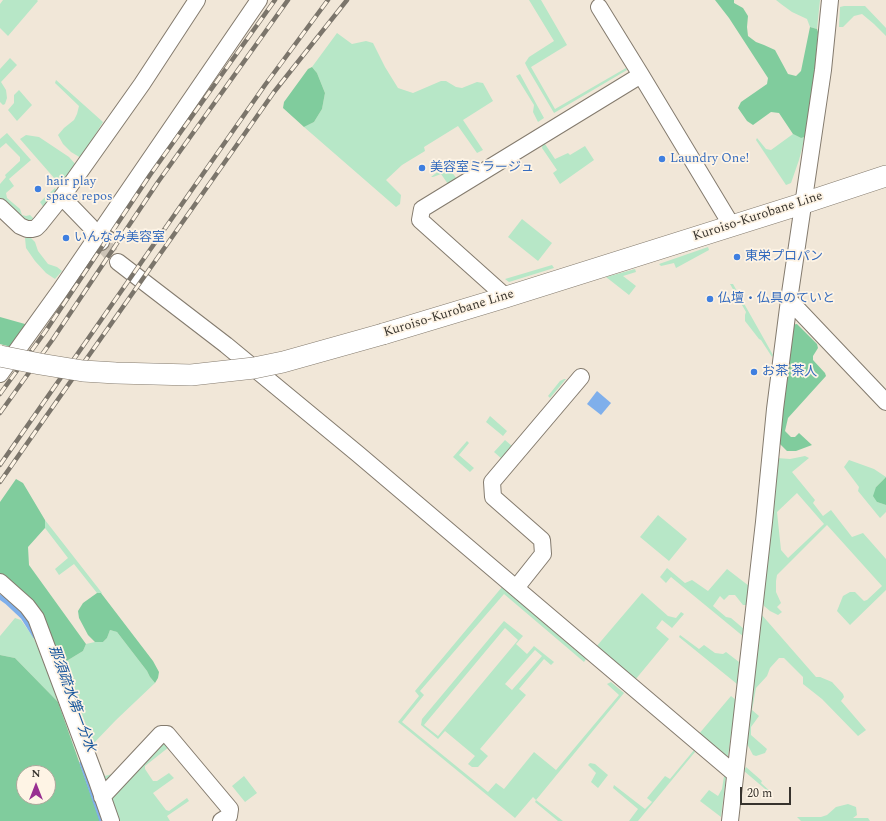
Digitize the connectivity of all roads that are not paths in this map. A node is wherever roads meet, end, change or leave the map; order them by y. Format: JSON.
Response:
{"nodes":[{"id":1,"x":197,"y":0,"type":"edge"},
{"id":2,"x":259,"y":0,"type":"edge"},
{"id":3,"x":830,"y":0,"type":"edge"},
{"id":4,"x":599,"y":7,"type":"dead end"},
{"id":5,"x":641,"y":75,"type":"junction"},
{"id":6,"x":886,"y":176,"type":"edge"},
{"id":7,"x":62,"y":197,"type":"junction"},
{"id":8,"x":803,"y":202,"type":"junction"},
{"id":9,"x":0,"y":207,"type":"edge"},
{"id":10,"x":732,"y":226,"type":"junction"},
{"id":11,"x":99,"y":239,"type":"junction"},
{"id":12,"x":118,"y":262,"type":"tunnel mouth"},
{"id":13,"x":506,"y":297,"type":"junction"},
{"id":14,"x":789,"y":300,"type":"junction"},
{"id":15,"x":0,"y":356,"type":"edge"},
{"id":16,"x":0,"y":374,"type":"edge"},
{"id":17,"x":581,"y":377,"type":"dead end"},
{"id":18,"x":886,"y":402,"type":"edge"},
{"id":19,"x":0,"y":582,"type":"edge"},
{"id":20,"x":516,"y":588,"type":"junction"},
{"id":21,"x":735,"y":774,"type":"junction"},
{"id":22,"x":102,"y":796,"type":"junction"},
{"id":23,"x":111,"y":821,"type":"edge"},
{"id":24,"x":221,"y":821,"type":"edge"},
{"id":25,"x":730,"y":821,"type":"edge"}],
"edges":[{"from":1,"to":7,"type":"street"},
{"from":2,"to":11,"type":"street"},
{"from":3,"to":8,"type":"street"},
{"from":4,"to":5,"type":"street"},
{"from":5,"to":10,"type":"street"},
{"from":5,"to":13,"type":"street"},
{"from":6,"to":8,"type":"main road","name":"Kuroiso-Kurobane Line"},
{"from":7,"to":9,"type":"street"},
{"from":7,"to":11,"type":"street"},
{"from":8,"to":10,"type":"main road","name":"Kuroiso-Kurobane Line"},
{"from":8,"to":14,"type":"street"},
{"from":10,"to":13,"type":"main road","name":"Kuroiso-Kurobane Line"},
{"from":11,"to":16,"type":"street"},
{"from":12,"to":20,"type":"street"},
{"from":13,"to":15,"type":"main road","name":"Kuroiso-Kurobane Line","bridge":true},
{"from":14,"to":18,"type":"street"},
{"from":14,"to":21,"type":"street"},
{"from":17,"to":20,"type":"street"},
{"from":19,"to":22,"type":"street"},
{"from":20,"to":21,"type":"street"},
{"from":21,"to":25,"type":"street"},
{"from":22,"to":23,"type":"street"},
{"from":22,"to":24,"type":"street"}]}
